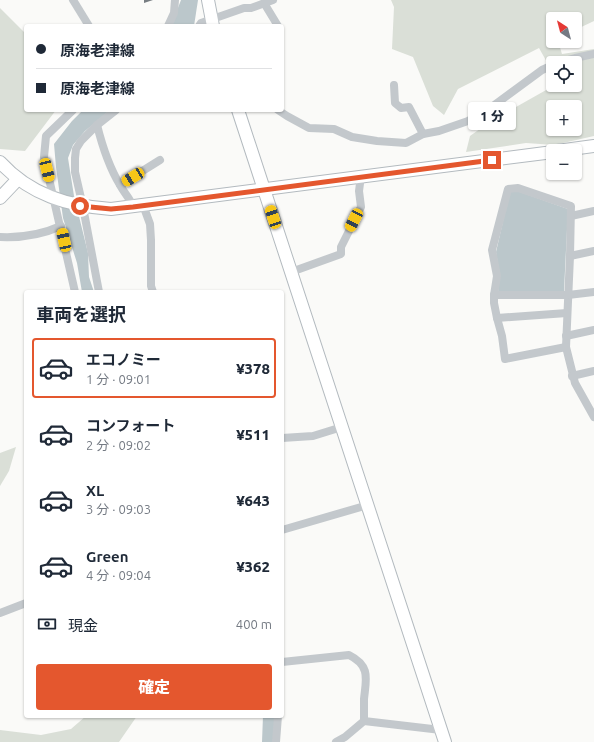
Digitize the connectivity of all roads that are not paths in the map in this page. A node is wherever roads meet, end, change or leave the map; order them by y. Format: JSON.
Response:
{"nodes":[{"id":1,"x":73,"y":0,"type":"edge"},
{"id":2,"x":175,"y":0,"type":"edge"},
{"id":3,"x":208,"y":0,"type":"edge"},
{"id":4,"x":273,"y":0,"type":"edge"},
{"id":5,"x":264,"y":3,"type":"junction"},
{"id":6,"x":213,"y":23,"type":"edge"},
{"id":7,"x":88,"y":24,"type":"edge"},
{"id":8,"x":169,"y":24,"type":"edge"},
{"id":9,"x":200,"y":24,"type":"edge"},
{"id":10,"x":277,"y":24,"type":"edge"},
{"id":11,"x":594,"y":54,"type":"edge"},
{"id":12,"x":582,"y":56,"type":"edge"},
{"id":13,"x":546,"y":68,"type":"edge"},
{"id":14,"x":394,"y":85,"type":"dead end"},
{"id":15,"x":71,"y":112,"type":"edge"},
{"id":16,"x":113,"y":112,"type":"edge"},
{"id":17,"x":239,"y":112,"type":"edge"},
{"id":18,"x":281,"y":112,"type":"edge"},
{"id":19,"x":97,"y":125,"type":"junction"},
{"id":20,"x":423,"y":134,"type":"junction"},
{"id":21,"x":594,"y":146,"type":"edge"},
{"id":22,"x":582,"y":148,"type":"edge"},
{"id":23,"x":546,"y":153,"type":"edge"},
{"id":24,"x":160,"y":160,"type":"dead end"},
{"id":25,"x":0,"y":162,"type":"edge"},
{"id":26,"x":360,"y":176,"type":"junction"},
{"id":27,"x":18,"y":179,"type":"junction"},
{"id":28,"x":120,"y":185,"type":"junction"},
{"id":29,"x":264,"y":189,"type":"junction"},
{"id":30,"x":0,"y":198,"type":"edge"},
{"id":31,"x":54,"y":199,"type":"junction"},
{"id":32,"x":82,"y":206,"type":"junction"},
{"id":33,"x":138,"y":206,"type":"junction"},
{"id":34,"x":594,"y":211,"type":"edge"},
{"id":35,"x":572,"y":216,"type":"junction"},
{"id":36,"x":61,"y":226,"type":"junction"},
{"id":37,"x":0,"y":238,"type":"edge"},
{"id":38,"x":594,"y":251,"type":"edge"},
{"id":39,"x":570,"y":256,"type":"junction"},
{"id":40,"x":291,"y":272,"type":"junction"},
{"id":41,"x":75,"y":290,"type":"edge"},
{"id":42,"x":99,"y":290,"type":"edge"},
{"id":43,"x":152,"y":290,"type":"edge"},
{"id":44,"x":594,"y":292,"type":"edge"},
{"id":45,"x":494,"y":295,"type":"junction"},
{"id":46,"x":568,"y":295,"type":"junction"},
{"id":47,"x":567,"y":313,"type":"junction"},
{"id":48,"x":497,"y":318,"type":"junction"},
{"id":49,"x":594,"y":330,"type":"edge"},
{"id":50,"x":566,"y":336,"type":"junction"},
{"id":51,"x":566,"y":348,"type":"junction"},
{"id":52,"x":594,"y":371,"type":"edge"},
{"id":53,"x":572,"y":376,"type":"junction"},
{"id":54,"x":593,"y":414,"type":"edge"},
{"id":55,"x":342,"y":427,"type":"junction"},
{"id":56,"x":284,"y":438,"type":"edge"},
{"id":57,"x":368,"y":505,"type":"junction"},
{"id":58,"x":284,"y":529,"type":"edge"},
{"id":59,"x":24,"y":604,"type":"edge"},
{"id":60,"x":0,"y":613,"type":"edge"},
{"id":61,"x":284,"y":662,"type":"edge"},
{"id":62,"x":278,"y":718,"type":"edge"},
{"id":63,"x":364,"y":721,"type":"junction"},
{"id":64,"x":441,"y":730,"type":"junction"},
{"id":65,"x":276,"y":742,"type":"edge"},
{"id":66,"x":336,"y":742,"type":"edge"},
{"id":67,"x":445,"y":742,"type":"edge"}],
"edges":[{"from":1,"to":7,"type":"street"},
{"from":2,"to":8,"type":"street"},
{"from":3,"to":6,"type":"street"},
{"from":4,"to":5,"type":"street"},
{"from":5,"to":6,"type":"street"},
{"from":5,"to":10,"type":"street"},
{"from":6,"to":9,"type":"street"},
{"from":11,"to":12,"type":"street"},
{"from":13,"to":20,"type":"street"},
{"from":14,"to":20,"type":"street"},
{"from":15,"to":31,"type":"street"},
{"from":16,"to":19,"type":"street"},
{"from":17,"to":29,"type":"street"},
{"from":18,"to":20,"type":"street"},
{"from":19,"to":28,"type":"street"},
{"from":19,"to":32,"type":"street"},
{"from":21,"to":22,"type":"street"},
{"from":23,"to":26,"type":"street"},
{"from":24,"to":28,"type":"street"},
{"from":25,"to":27,"type":"street"},
{"from":26,"to":29,"type":"street"},
{"from":26,"to":40,"type":"street"},
{"from":27,"to":30,"type":"street"},
{"from":27,"to":31,"type":"street"},
{"from":28,"to":33,"type":"street"},
{"from":29,"to":33,"type":"street"},
{"from":29,"to":40,"type":"street"},
{"from":31,"to":32,"type":"street"},
{"from":31,"to":36,"type":"street"},
{"from":32,"to":33,"type":"street"},
{"from":32,"to":42,"type":"street"},
{"from":33,"to":43,"type":"street"},
{"from":34,"to":35,"type":"street"},
{"from":35,"to":39,"type":"street"},
{"from":35,"to":45,"type":"street"},
{"from":36,"to":37,"type":"street"},
{"from":36,"to":41,"type":"street"},
{"from":38,"to":39,"type":"street"},
{"from":39,"to":46,"type":"street"},
{"from":40,"to":55,"type":"street"},
{"from":44,"to":46,"type":"street"},
{"from":45,"to":46,"type":"street"},
{"from":45,"to":48,"type":"street"},
{"from":46,"to":47,"type":"street"},
{"from":47,"to":48,"type":"street"},
{"from":47,"to":50,"type":"street"},
{"from":48,"to":51,"type":"street"},
{"from":49,"to":50,"type":"street"},
{"from":50,"to":51,"type":"street"},
{"from":51,"to":53,"type":"street"},
{"from":52,"to":53,"type":"street"},
{"from":53,"to":54,"type":"street"},
{"from":55,"to":56,"type":"street"},
{"from":55,"to":57,"type":"street"},
{"from":57,"to":58,"type":"street"},
{"from":57,"to":64,"type":"street"},
{"from":59,"to":60,"type":"street"},
{"from":61,"to":63,"type":"street"},
{"from":62,"to":65,"type":"street"},
{"from":63,"to":64,"type":"street"},
{"from":63,"to":66,"type":"street"},
{"from":64,"to":67,"type":"street"}]}
